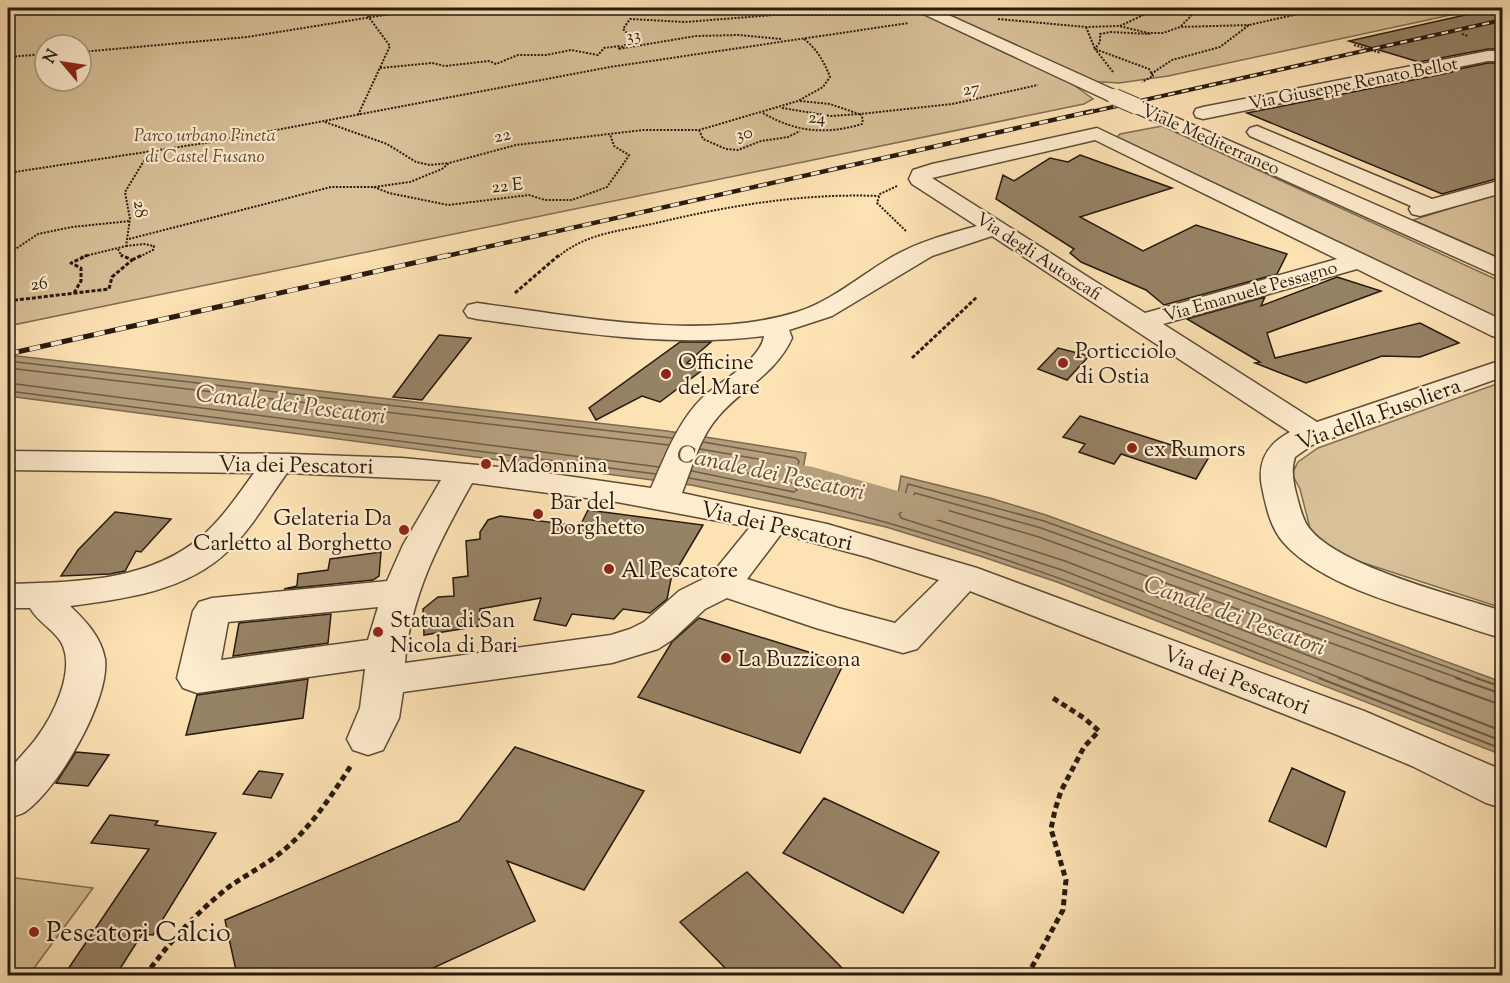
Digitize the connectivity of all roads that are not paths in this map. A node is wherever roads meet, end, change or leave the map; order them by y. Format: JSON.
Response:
{"nodes":[{"id":1,"x":922,"y":8,"type":"edge"},
{"id":2,"x":1503,"y":56,"type":"edge"},
{"id":3,"x":1203,"y":113,"type":"dead end"},
{"id":4,"x":1257,"y":132,"type":"dead end"},
{"id":5,"x":1097,"y":134,"type":"joint"},
{"id":6,"x":1503,"y":186,"type":"edge"},
{"id":7,"x":996,"y":228,"type":"junction"},
{"id":8,"x":1359,"y":261,"type":"junction"},
{"id":9,"x":1503,"y":269,"type":"edge"},
{"id":10,"x":477,"y":311,"type":"dead end"},
{"id":11,"x":1141,"y":322,"type":"junction"},
{"id":12,"x":775,"y":327,"type":"junction"},
{"id":13,"x":1503,"y":330,"type":"edge"},
{"id":14,"x":1503,"y":368,"type":"edge"},
{"id":15,"x":1313,"y":433,"type":"junction"},
{"id":16,"x":8,"y":460,"type":"edge"},
{"id":17,"x":277,"y":464,"type":"junction"},
{"id":18,"x":462,"y":473,"type":"junction"},
{"id":19,"x":662,"y":500,"type":"junction"},
{"id":20,"x":772,"y":522,"type":"junction"},
{"id":21,"x":964,"y":576,"type":"junction"},
{"id":22,"x":724,"y":584,"type":"junction"},
{"id":23,"x":401,"y":592,"type":"junction"},
{"id":24,"x":8,"y":596,"type":"edge"},
{"id":25,"x":56,"y":596,"type":"junction"},
{"id":26,"x":1503,"y":624,"type":"edge"},
{"id":27,"x":385,"y":666,"type":"junction"},
{"id":28,"x":368,"y":739,"type":"road end"},
{"id":29,"x":1503,"y":790,"type":"edge"},
{"id":30,"x":8,"y":800,"type":"edge"}],
"edges":[{"from":1,"to":9,"type":"street","name":"Viale Mediterraneo","bridge":true},
{"from":2,"to":3,"type":"street","name":"Via Giuseppe Renato Bellot"},
{"from":4,"to":6,"type":"street"},
{"from":5,"to":7,"type":"street","name":"Via degli Autoscafi"},
{"from":5,"to":8,"type":"street","name":"Viale Mediterraneo"},
{"from":7,"to":11,"type":"street","name":"Via degli Autoscafi"},
{"from":7,"to":12,"type":"street"},
{"from":8,"to":11,"type":"street","name":"Via Emanuele Pessagno"},
{"from":8,"to":13,"type":"street","name":"Viale Mediterraneo"},
{"from":10,"to":12,"type":"street"},
{"from":11,"to":15,"type":"street","name":"Via degli Autoscafi"},
{"from":12,"to":19,"type":"street"},
{"from":14,"to":15,"type":"street","name":"Via della Fusoliera"},
{"from":15,"to":26,"type":"street","name":"Via della Fusoliera"},
{"from":16,"to":17,"type":"street","name":"Via dei Pescatori"},
{"from":17,"to":18,"type":"street","name":"Via dei Pescatori"},
{"from":17,"to":25,"type":"street"},
{"from":18,"to":19,"type":"street","name":"Via dei Pescatori"},
{"from":18,"to":23,"type":"street"},
{"from":19,"to":20,"type":"street","name":"Via dei Pescatori"},
{"from":20,"to":21,"type":"street","name":"Via dei Pescatori"},
{"from":20,"to":22,"type":"street"},
{"from":21,"to":22,"type":"street"},
{"from":21,"to":29,"type":"street","name":"Via dei Pescatori"},
{"from":22,"to":27,"type":"street"},
{"from":23,"to":27,"type":"street"},
{"from":23,"to":27,"type":"street"},
{"from":24,"to":25,"type":"street"},
{"from":25,"to":30,"type":"street"},
{"from":27,"to":28,"type":"street"}]}
